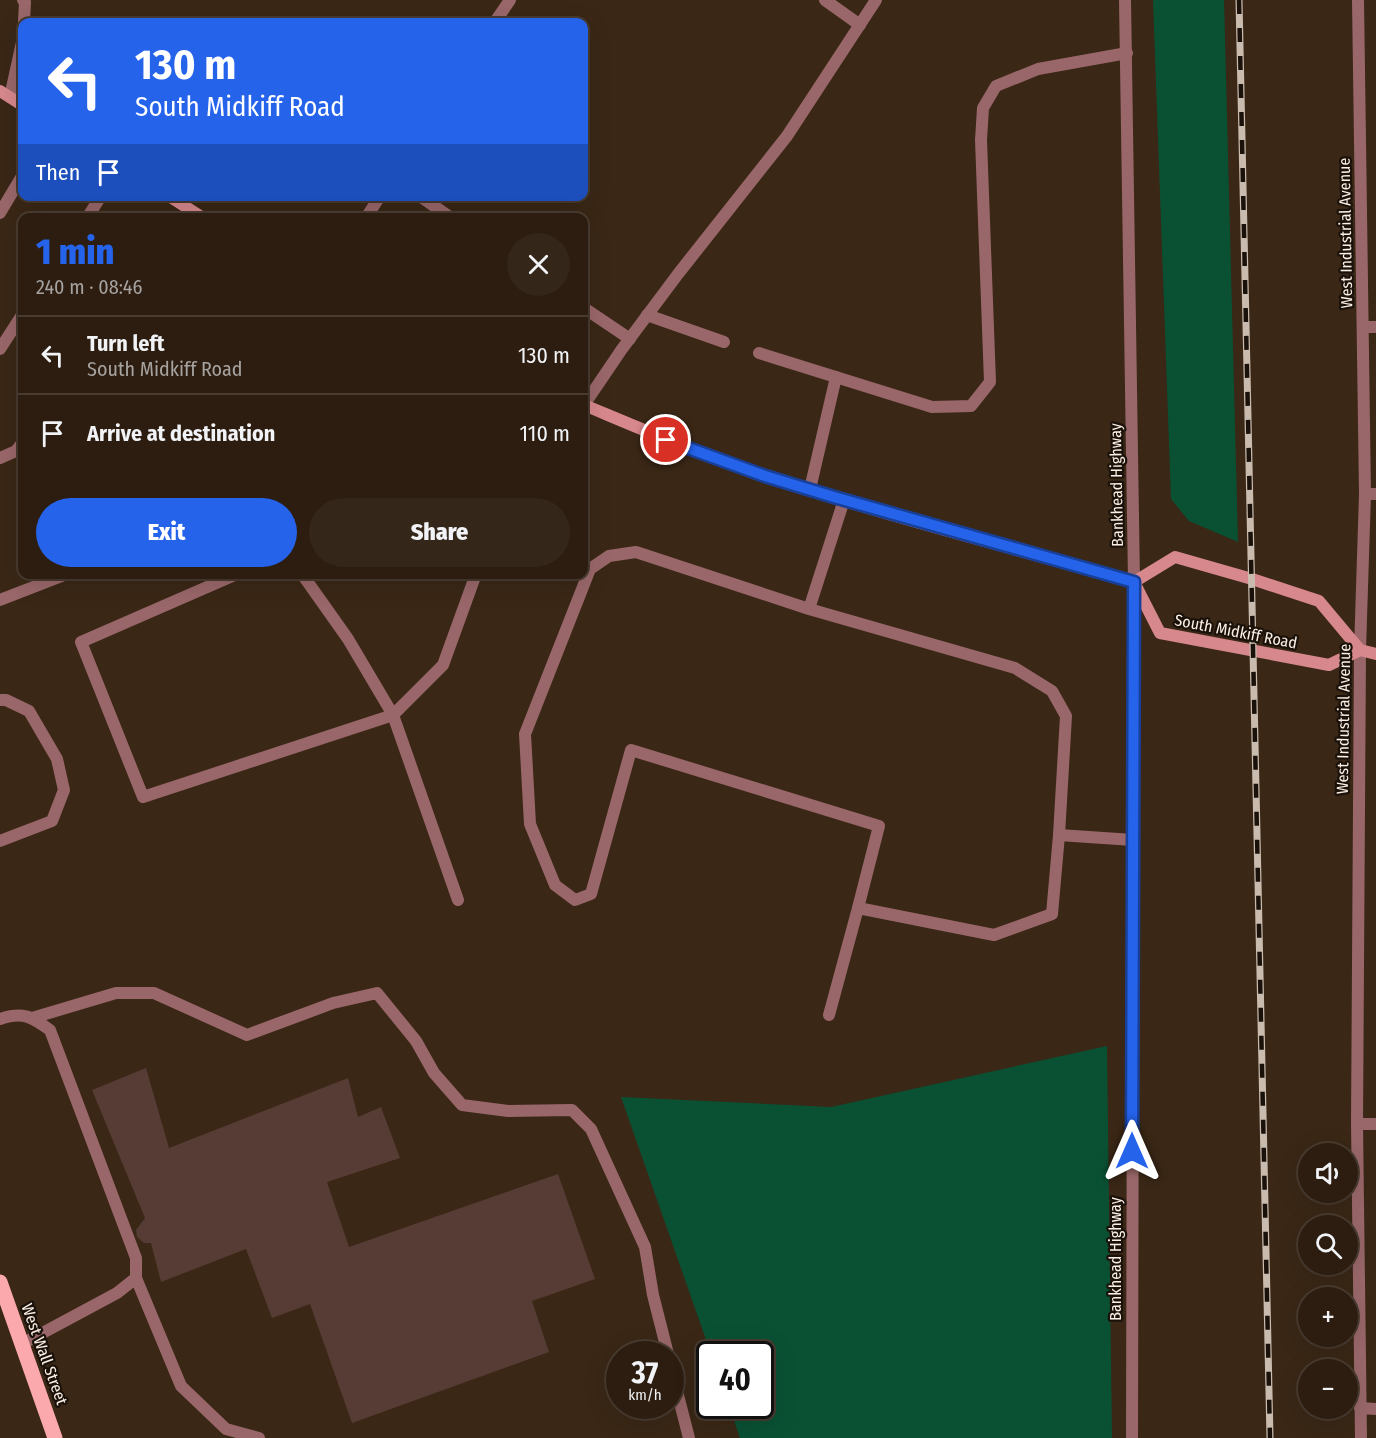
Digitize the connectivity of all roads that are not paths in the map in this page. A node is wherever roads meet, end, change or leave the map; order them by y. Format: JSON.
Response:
{"nodes":[{"id":1,"x":510,"y":0,"type":"edge"},
{"id":2,"x":825,"y":0,"type":"edge"},
{"id":3,"x":876,"y":0,"type":"edge"},
{"id":4,"x":1125,"y":0,"type":"edge"},
{"id":5,"x":1358,"y":0,"type":"edge"},
{"id":6,"x":24,"y":1,"type":"edge"},
{"id":7,"x":24,"y":18,"type":"edge"},
{"id":8,"x":498,"y":18,"type":"edge"},
{"id":9,"x":860,"y":25,"type":"junction"},
{"id":10,"x":1127,"y":53,"type":"junction"},
{"id":11,"x":18,"y":54,"type":"edge"},
{"id":12,"x":5,"y":94,"type":"edge"},
{"id":13,"x":18,"y":102,"type":"edge"},
{"id":14,"x":18,"y":183,"type":"edge"},
{"id":15,"x":177,"y":201,"type":"edge"},
{"id":16,"x":427,"y":201,"type":"edge"},
{"id":17,"x":0,"y":213,"type":"edge"},
{"id":18,"x":195,"y":213,"type":"edge"},
{"id":19,"x":444,"y":213,"type":"edge"},
{"id":20,"x":588,"y":311,"type":"edge"},
{"id":21,"x":647,"y":315,"type":"junction"},
{"id":22,"x":18,"y":321,"type":"edge"},
{"id":23,"x":1363,"y":327,"type":"junction"},
{"id":24,"x":1376,"y":327,"type":"edge"},
{"id":25,"x":630,"y":339,"type":"junction"},
{"id":26,"x":724,"y":342,"type":"dead end"},
{"id":27,"x":0,"y":349,"type":"edge"},
{"id":28,"x":759,"y":354,"type":"dead end"},
{"id":29,"x":836,"y":377,"type":"junction"},
{"id":30,"x":588,"y":399,"type":"edge"},
{"id":31,"x":588,"y":407,"type":"edge"},
{"id":32,"x":18,"y":448,"type":"edge"},
{"id":33,"x":0,"y":458,"type":"edge"},
{"id":34,"x":810,"y":489,"type":"junction"},
{"id":35,"x":1371,"y":494,"type":"edge"},
{"id":36,"x":844,"y":500,"type":"junction"},
{"id":37,"x":588,"y":574,"type":"edge"},
{"id":38,"x":54,"y":579,"type":"edge"},
{"id":39,"x":226,"y":579,"type":"edge"},
{"id":40,"x":306,"y":579,"type":"edge"},
{"id":41,"x":474,"y":579,"type":"edge"},
{"id":42,"x":586,"y":579,"type":"edge"},
{"id":43,"x":1134,"y":582,"type":"junction"},
{"id":44,"x":0,"y":600,"type":"edge"},
{"id":45,"x":809,"y":609,"type":"junction"},
{"id":46,"x":1360,"y":650,"type":"junction"},
{"id":47,"x":1376,"y":654,"type":"edge"},
{"id":48,"x":0,"y":700,"type":"edge"},
{"id":49,"x":393,"y":715,"type":"junction"},
{"id":50,"x":1059,"y":835,"type":"junction"},
{"id":51,"x":1133,"y":840,"type":"junction"},
{"id":52,"x":0,"y":841,"type":"edge"},
{"id":53,"x":458,"y":900,"type":"dead end"},
{"id":54,"x":858,"y":908,"type":"junction"},
{"id":55,"x":829,"y":1015,"type":"dead end"},
{"id":56,"x":32,"y":1018,"type":"junction"},
{"id":57,"x":0,"y":1019,"type":"edge"},
{"id":58,"x":1357,"y":1124,"type":"junction"},
{"id":59,"x":1376,"y":1124,"type":"edge"},
{"id":60,"x":136,"y":1278,"type":"junction"},
{"id":61,"x":0,"y":1282,"type":"edge"},
{"id":62,"x":665,"y":1341,"type":"edge"},
{"id":63,"x":22,"y":1344,"type":"junction"},
{"id":64,"x":1360,"y":1408,"type":"junction"},
{"id":65,"x":1376,"y":1409,"type":"edge"},
{"id":66,"x":684,"y":1419,"type":"edge"},
{"id":67,"x":55,"y":1438,"type":"edge"},
{"id":68,"x":259,"y":1438,"type":"edge"},
{"id":69,"x":689,"y":1438,"type":"edge"},
{"id":70,"x":1132,"y":1438,"type":"edge"},
{"id":71,"x":1361,"y":1438,"type":"edge"}],
"edges":[{"from":1,"to":8,"type":"street"},
{"from":2,"to":9,"type":"street"},
{"from":3,"to":9,"type":"street"},
{"from":4,"to":10,"type":"street","name":"Bankhead Highway"},
{"from":5,"to":23,"type":"street","name":"West Industrial Avenue"},
{"from":6,"to":7,"type":"street"},
{"from":9,"to":21,"type":"street"},
{"from":10,"to":29,"type":"street"},
{"from":10,"to":43,"type":"street","name":"Bankhead Highway"},
{"from":11,"to":12,"type":"street"},
{"from":12,"to":13,"type":"main road"},
{"from":14,"to":17,"type":"street"},
{"from":15,"to":18,"type":"main road"},
{"from":16,"to":19,"type":"street"},
{"from":20,"to":25,"type":"street"},
{"from":21,"to":25,"type":"street"},
{"from":21,"to":26,"type":"street"},
{"from":22,"to":27,"type":"street"},
{"from":23,"to":24,"type":"street"},
{"from":23,"to":35,"type":"street","name":"West Industrial Avenue"},
{"from":25,"to":30,"type":"street"},
{"from":28,"to":29,"type":"street"},
{"from":29,"to":34,"type":"street"},
{"from":31,"to":34,"type":"main road"},
{"from":32,"to":33,"type":"street"},
{"from":34,"to":36,"type":"main road"},
{"from":35,"to":46,"type":"street","name":"West Industrial Avenue"},
{"from":36,"to":43,"type":"main road"},
{"from":36,"to":45,"type":"street"},
{"from":37,"to":45,"type":"street"},
{"from":38,"to":44,"type":"street"},
{"from":39,"to":49,"type":"street"},
{"from":40,"to":49,"type":"street"},
{"from":41,"to":49,"type":"street"},
{"from":42,"to":54,"type":"street"},
{"from":43,"to":46,"type":"main road"},
{"from":43,"to":46,"type":"main road","name":"South Midkiff Road"},
{"from":43,"to":51,"type":"street","name":"Bankhead Highway"},
{"from":45,"to":50,"type":"street"},
{"from":46,"to":47,"type":"main road"},
{"from":46,"to":58,"type":"street","name":"West Industrial Avenue"},
{"from":48,"to":52,"type":"street"},
{"from":49,"to":53,"type":"street"},
{"from":50,"to":51,"type":"street"},
{"from":50,"to":54,"type":"street"},
{"from":51,"to":70,"type":"street","name":"Bankhead Highway"},
{"from":54,"to":55,"type":"street"},
{"from":56,"to":57,"type":"street"},
{"from":56,"to":60,"type":"street"},
{"from":56,"to":62,"type":"street"},
{"from":58,"to":59,"type":"street"},
{"from":58,"to":64,"type":"street","name":"West Industrial Avenue"},
{"from":60,"to":63,"type":"street"},
{"from":60,"to":68,"type":"street"},
{"from":61,"to":63,"type":"main road","name":"West Wall Street"},
{"from":63,"to":67,"type":"main road","name":"West Wall Street"},
{"from":64,"to":65,"type":"street"},
{"from":64,"to":71,"type":"street","name":"West Industrial Avenue"},
{"from":66,"to":69,"type":"street"}]}
